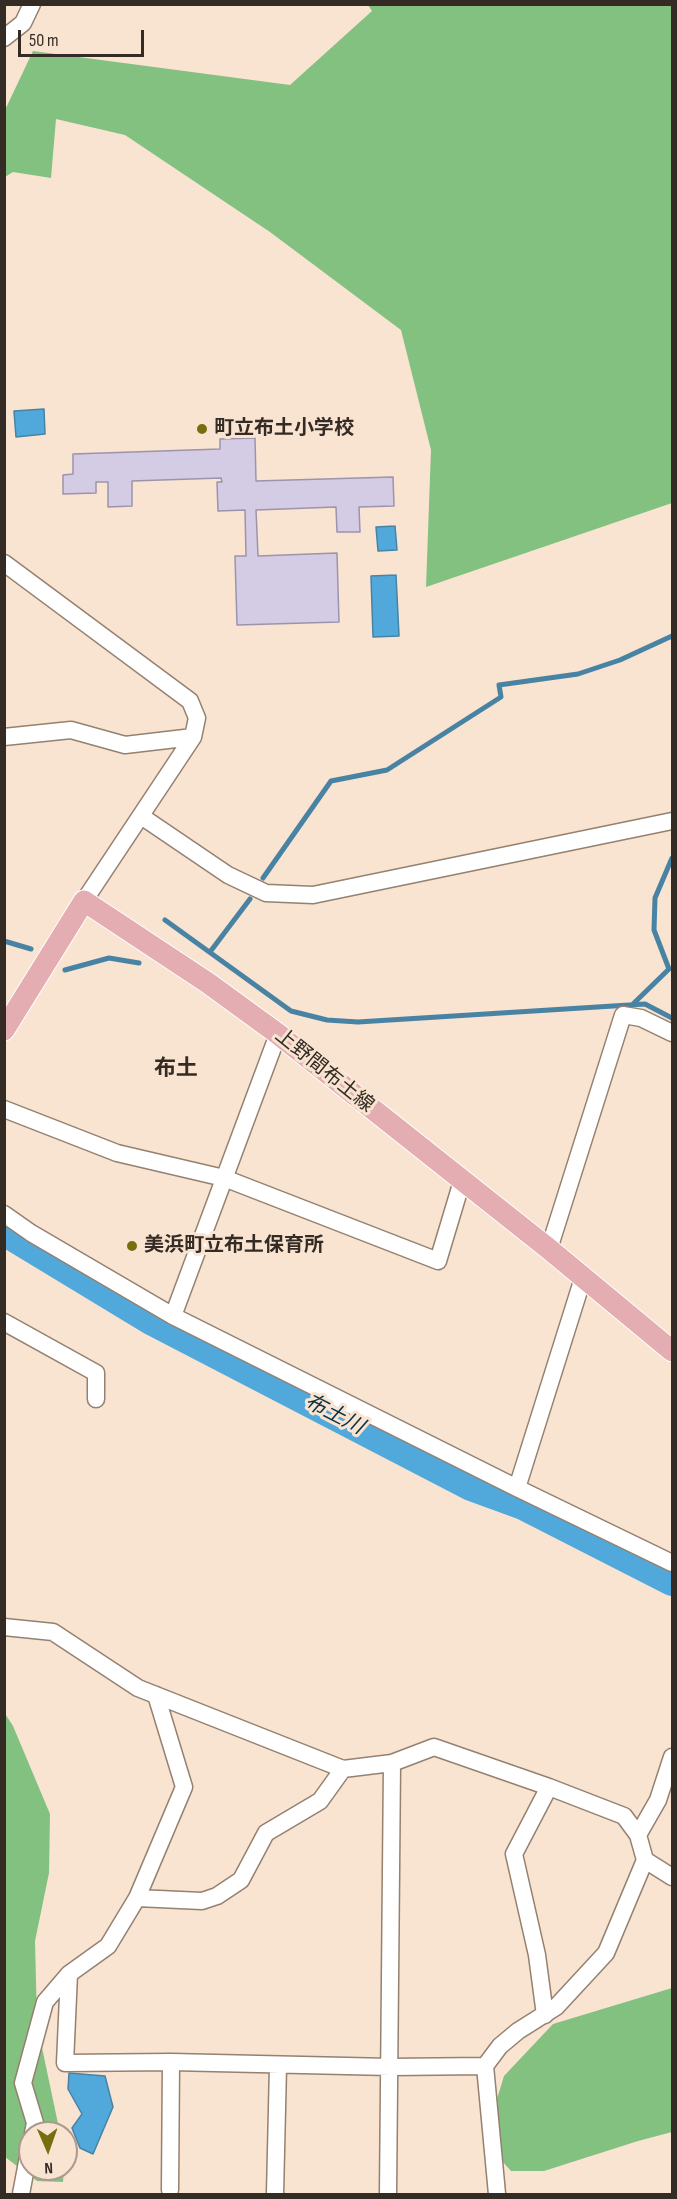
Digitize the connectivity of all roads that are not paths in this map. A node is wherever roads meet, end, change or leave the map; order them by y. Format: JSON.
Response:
{"nodes":[{"id":1,"x":32,"y":4,"type":"edge"},
{"id":2,"x":4,"y":38,"type":"edge"},
{"id":3,"x":4,"y":563,"type":"edge"},
{"id":4,"x":193,"y":736,"type":"junction"},
{"id":5,"x":4,"y":737,"type":"edge"},
{"id":6,"x":141,"y":816,"type":"junction"},
{"id":7,"x":672,"y":821,"type":"edge"},
{"id":8,"x":84,"y":901,"type":"junction"},
{"id":9,"x":4,"y":1030,"type":"edge"},
{"id":10,"x":672,"y":1033,"type":"edge"},
{"id":11,"x":278,"y":1034,"type":"junction"},
{"id":12,"x":4,"y":1109,"type":"edge"},
{"id":13,"x":224,"y":1178,"type":"junction"},
{"id":14,"x":462,"y":1181,"type":"junction"},
{"id":15,"x":4,"y":1214,"type":"edge"},
{"id":16,"x":549,"y":1249,"type":"junction"},
{"id":17,"x":583,"y":1278,"type":"junction"},
{"id":18,"x":173,"y":1316,"type":"junction"},
{"id":19,"x":4,"y":1322,"type":"edge"},
{"id":20,"x":672,"y":1350,"type":"edge"},
{"id":21,"x":96,"y":1399,"type":"dead end"},
{"id":22,"x":517,"y":1488,"type":"junction"},
{"id":23,"x":672,"y":1563,"type":"edge"},
{"id":24,"x":4,"y":1627,"type":"edge"},
{"id":25,"x":156,"y":1695,"type":"junction"},
{"id":26,"x":672,"y":1757,"type":"edge"},
{"id":27,"x":392,"y":1763,"type":"junction"},
{"id":28,"x":343,"y":1769,"type":"junction"},
{"id":29,"x":549,"y":1786,"type":"junction"},
{"id":30,"x":638,"y":1835,"type":"junction"},
{"id":31,"x":645,"y":1860,"type":"junction"},
{"id":32,"x":672,"y":1877,"type":"edge"},
{"id":33,"x":137,"y":1898,"type":"junction"},
{"id":34,"x":69,"y":1974,"type":"junction"},
{"id":35,"x":545,"y":2015,"type":"junction"},
{"id":36,"x":171,"y":2062,"type":"junction"},
{"id":37,"x":278,"y":2066,"type":"junction"},
{"id":38,"x":485,"y":2066,"type":"junction"},
{"id":39,"x":390,"y":2067,"type":"junction"},
{"id":40,"x":35,"y":2121,"type":"edge"},
{"id":41,"x":170,"y":2190,"type":"dead end"},
{"id":42,"x":275,"y":2194,"type":"edge"},
{"id":43,"x":388,"y":2194,"type":"edge"},
{"id":44,"x":497,"y":2194,"type":"edge"}],
"edges":[{"from":1,"to":2,"type":"street"},
{"from":3,"to":4,"type":"street"},
{"from":4,"to":5,"type":"street"},
{"from":4,"to":6,"type":"street"},
{"from":6,"to":7,"type":"street"},
{"from":6,"to":8,"type":"street"},
{"from":8,"to":9,"type":"main road"},
{"from":8,"to":11,"type":"main road","name":"上野間布土線"},
{"from":10,"to":16,"type":"street"},
{"from":11,"to":13,"type":"street"},
{"from":11,"to":14,"type":"main road","name":"上野間布土線"},
{"from":12,"to":13,"type":"street"},
{"from":13,"to":14,"type":"street"},
{"from":13,"to":18,"type":"street"},
{"from":14,"to":16,"type":"main road","name":"上野間布土線"},
{"from":15,"to":18,"type":"street"},
{"from":16,"to":17,"type":"main road","name":"上野間布土線"},
{"from":17,"to":20,"type":"main road","name":"上野間布土線"},
{"from":17,"to":22,"type":"street"},
{"from":18,"to":22,"type":"street"},
{"from":19,"to":21,"type":"street"},
{"from":22,"to":23,"type":"street"},
{"from":24,"to":25,"type":"street"},
{"from":25,"to":28,"type":"street"},
{"from":25,"to":33,"type":"street"},
{"from":26,"to":30,"type":"street"},
{"from":27,"to":28,"type":"street"},
{"from":27,"to":29,"type":"street"},
{"from":27,"to":39,"type":"street"},
{"from":28,"to":33,"type":"street"},
{"from":29,"to":30,"type":"street"},
{"from":29,"to":35,"type":"street"},
{"from":30,"to":31,"type":"street"},
{"from":31,"to":32,"type":"street"},
{"from":31,"to":35,"type":"street"},
{"from":33,"to":34,"type":"street"},
{"from":34,"to":36,"type":"street"},
{"from":34,"to":40,"type":"street"},
{"from":35,"to":38,"type":"street"},
{"from":36,"to":37,"type":"street"},
{"from":36,"to":41,"type":"street"},
{"from":37,"to":39,"type":"street"},
{"from":37,"to":42,"type":"street"},
{"from":38,"to":39,"type":"street"},
{"from":38,"to":44,"type":"street"},
{"from":39,"to":43,"type":"street"}]}
